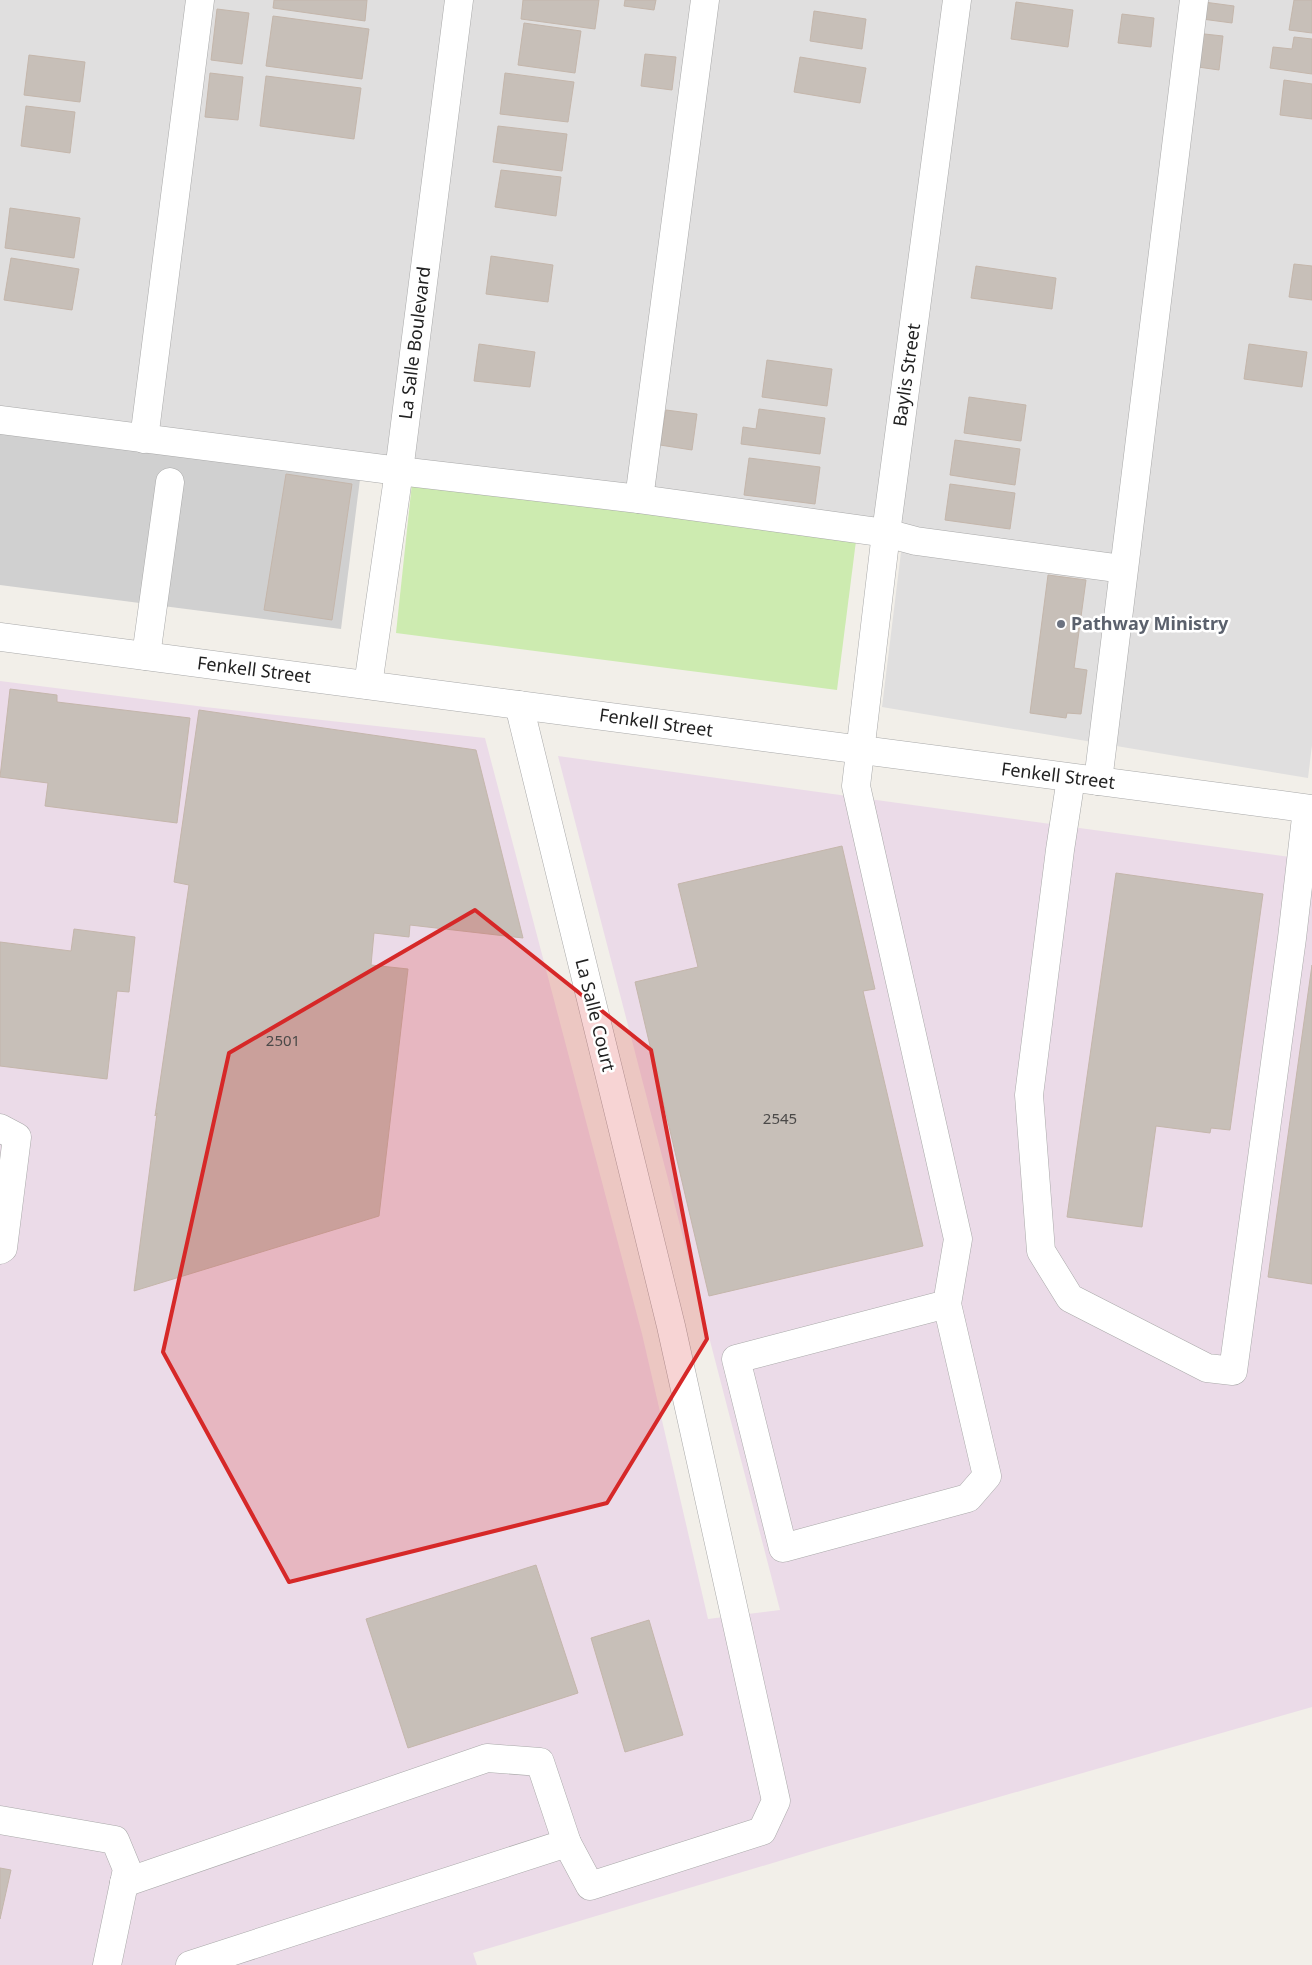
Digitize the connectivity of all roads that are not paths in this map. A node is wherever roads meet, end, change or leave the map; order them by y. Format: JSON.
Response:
{"nodes":[{"id":1,"x":200,"y":0,"type":"edge"},
{"id":2,"x":459,"y":0,"type":"edge"},
{"id":3,"x":705,"y":0,"type":"edge"},
{"id":4,"x":957,"y":0,"type":"edge"},
{"id":5,"x":1194,"y":0,"type":"edge"},
{"id":6,"x":0,"y":420,"type":"edge"},
{"id":7,"x":144,"y":439,"type":"junction"},
{"id":8,"x":399,"y":471,"type":"junction"},
{"id":9,"x":170,"y":482,"type":"dead end"},
{"id":10,"x":638,"y":499,"type":"junction"},
{"id":11,"x":886,"y":533,"type":"junction"},
{"id":12,"x":1123,"y":568,"type":"junction"},
{"id":13,"x":0,"y":637,"type":"edge"},
{"id":14,"x":146,"y":656,"type":"junction"},
{"id":15,"x":368,"y":685,"type":"junction"},
{"id":16,"x":519,"y":705,"type":"junction"},
{"id":17,"x":862,"y":750,"type":"junction"},
{"id":18,"x":1084,"y":779,"type":"junction"},
{"id":19,"x":1310,"y":809,"type":"edge"},
{"id":20,"x":1306,"y":872,"type":"edge"},
{"id":21,"x":0,"y":1128,"type":"edge"},
{"id":22,"x":0,"y":1250,"type":"edge"},
{"id":23,"x":948,"y":1304,"type":"junction"},
{"id":24,"x":0,"y":1820,"type":"edge"},
{"id":25,"x":567,"y":1843,"type":"junction"},
{"id":26,"x":124,"y":1883,"type":"junction"},
{"id":27,"x":107,"y":1965,"type":"edge"},
{"id":28,"x":190,"y":1965,"type":"edge"}],
"edges":[{"from":1,"to":7,"type":"street"},
{"from":2,"to":8,"type":"street","name":"La Salle Boulevard"},
{"from":3,"to":10,"type":"street"},
{"from":4,"to":11,"type":"street","name":"Baylis Street"},
{"from":5,"to":12,"type":"street"},
{"from":6,"to":7,"type":"street"},
{"from":7,"to":8,"type":"street"},
{"from":8,"to":10,"type":"street"},
{"from":8,"to":15,"type":"street","name":"La Salle Boulevard"},
{"from":9,"to":14,"type":"street"},
{"from":10,"to":11,"type":"street"},
{"from":11,"to":12,"type":"street"},
{"from":11,"to":17,"type":"street","name":"Baylis Street"},
{"from":12,"to":18,"type":"street"},
{"from":13,"to":14,"type":"street","name":"Fenkell Street"},
{"from":14,"to":15,"type":"street","name":"Fenkell Street"},
{"from":15,"to":16,"type":"street","name":"Fenkell Street"},
{"from":16,"to":17,"type":"street","name":"Fenkell Street"},
{"from":16,"to":25,"type":"street","name":"La Salle Court"},
{"from":17,"to":18,"type":"street","name":"Fenkell Street"},
{"from":17,"to":23,"type":"street","name":"Baylis Street"},
{"from":18,"to":19,"type":"street","name":"Fenkell Street"},
{"from":18,"to":20,"type":"street"},
{"from":19,"to":20,"type":"street"},
{"from":21,"to":22,"type":"street"},
{"from":23,"to":23,"type":"street"},
{"from":24,"to":26,"type":"street"},
{"from":25,"to":26,"type":"street"},
{"from":25,"to":28,"type":"street"},
{"from":26,"to":27,"type":"street"}]}
